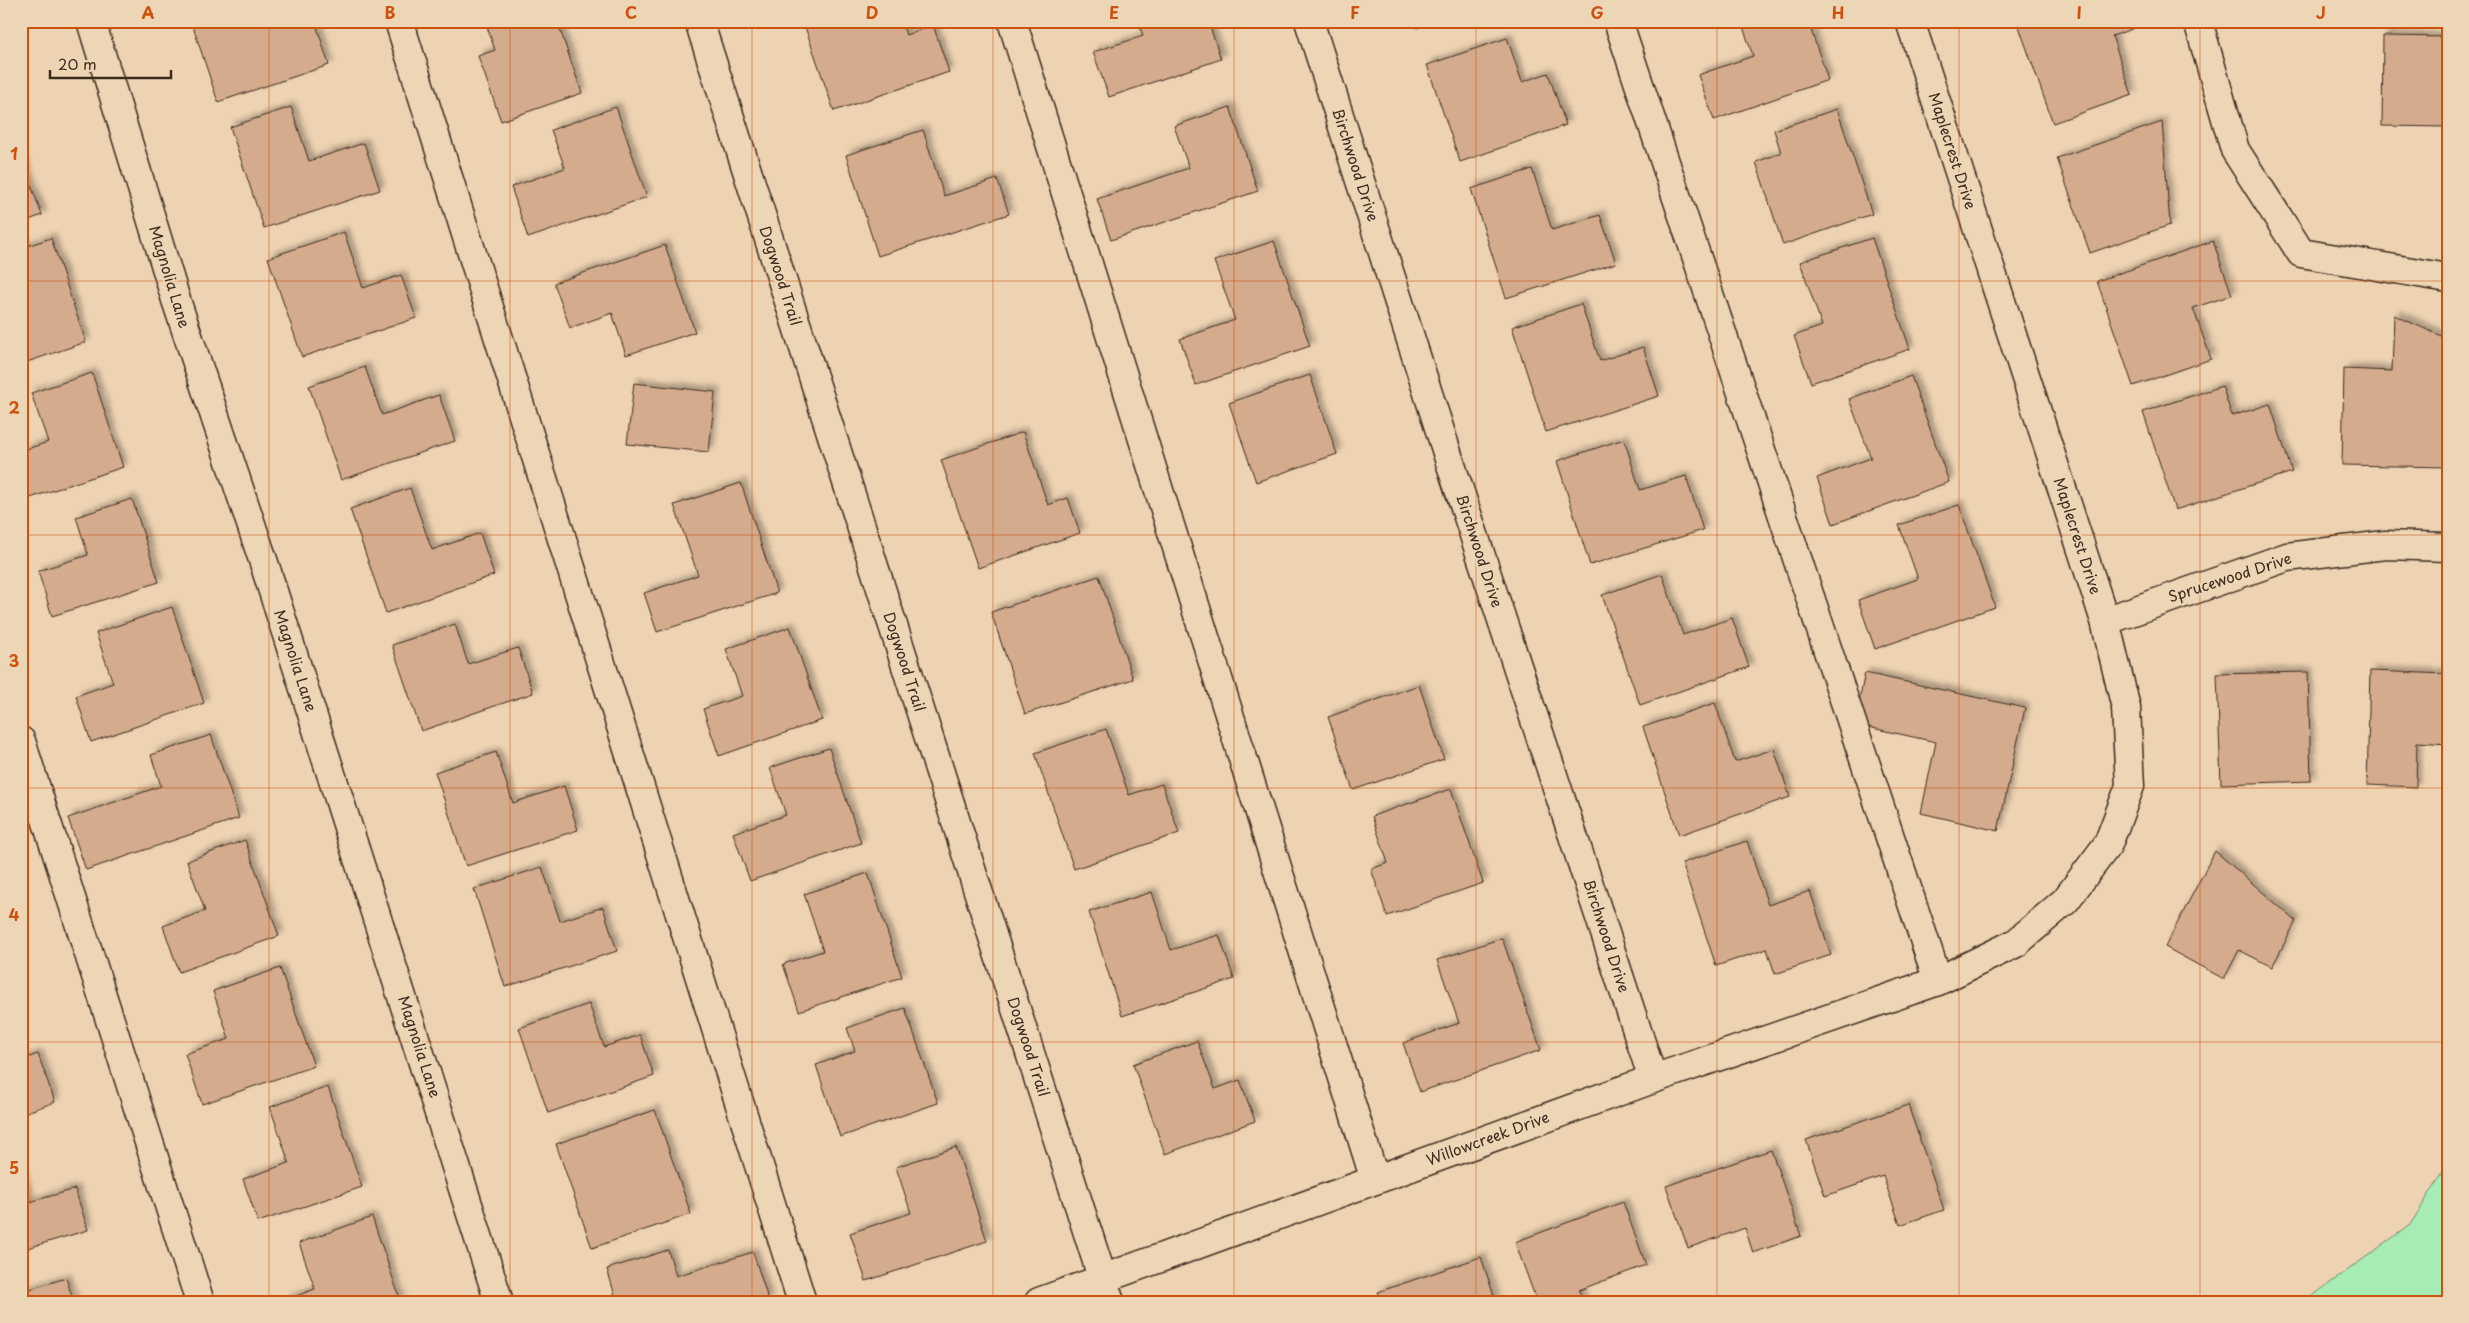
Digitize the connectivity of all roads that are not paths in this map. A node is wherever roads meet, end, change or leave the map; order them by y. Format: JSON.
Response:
{"nodes":[{"id":1,"x":91,"y":21,"type":"edge"},
{"id":2,"x":399,"y":21,"type":"edge"},
{"id":3,"x":699,"y":21,"type":"edge"},
{"id":4,"x":1012,"y":21,"type":"edge"},
{"id":5,"x":1309,"y":21,"type":"edge"},
{"id":6,"x":1618,"y":21,"type":"edge"},
{"id":7,"x":1910,"y":21,"type":"edge"},
{"id":8,"x":2198,"y":21,"type":"edge"},
{"id":9,"x":2448,"y":278,"type":"edge"},
{"id":10,"x":2448,"y":547,"type":"edge"},
{"id":11,"x":2105,"y":621,"type":"junction"},
{"id":12,"x":21,"y":741,"type":"edge"},
{"id":13,"x":1938,"y":981,"type":"junction"},
{"id":14,"x":1653,"y":1079,"type":"junction"},
{"id":15,"x":1375,"y":1180,"type":"junction"},
{"id":16,"x":1106,"y":1290,"type":"edge"},
{"id":17,"x":200,"y":1302,"type":"edge"},
{"id":18,"x":499,"y":1302,"type":"edge"},
{"id":19,"x":802,"y":1302,"type":"edge"},
{"id":20,"x":1039,"y":1302,"type":"edge"}],
"edges":[{"from":1,"to":18,"type":"street","name":"Magnolia Lane"},
{"from":2,"to":19,"type":"street"},
{"from":3,"to":16,"type":"street","name":"Dogwood Trail"},
{"from":4,"to":15,"type":"street"},
{"from":5,"to":14,"type":"street","name":"Birchwood Drive"},
{"from":6,"to":13,"type":"street"},
{"from":7,"to":11,"type":"street","name":"Maplecrest Drive"},
{"from":8,"to":9,"type":"street"},
{"from":10,"to":11,"type":"street","name":"Sprucewood Drive"},
{"from":11,"to":13,"type":"street","name":"Maplecrest Drive"},
{"from":12,"to":17,"type":"street"},
{"from":13,"to":14,"type":"street","name":"Willowcreek Drive"},
{"from":14,"to":15,"type":"street","name":"Willowcreek Drive"},
{"from":15,"to":16,"type":"street","name":"Willowcreek Drive"},
{"from":16,"to":20,"type":"street","name":"Willowcreek Drive"}]}
